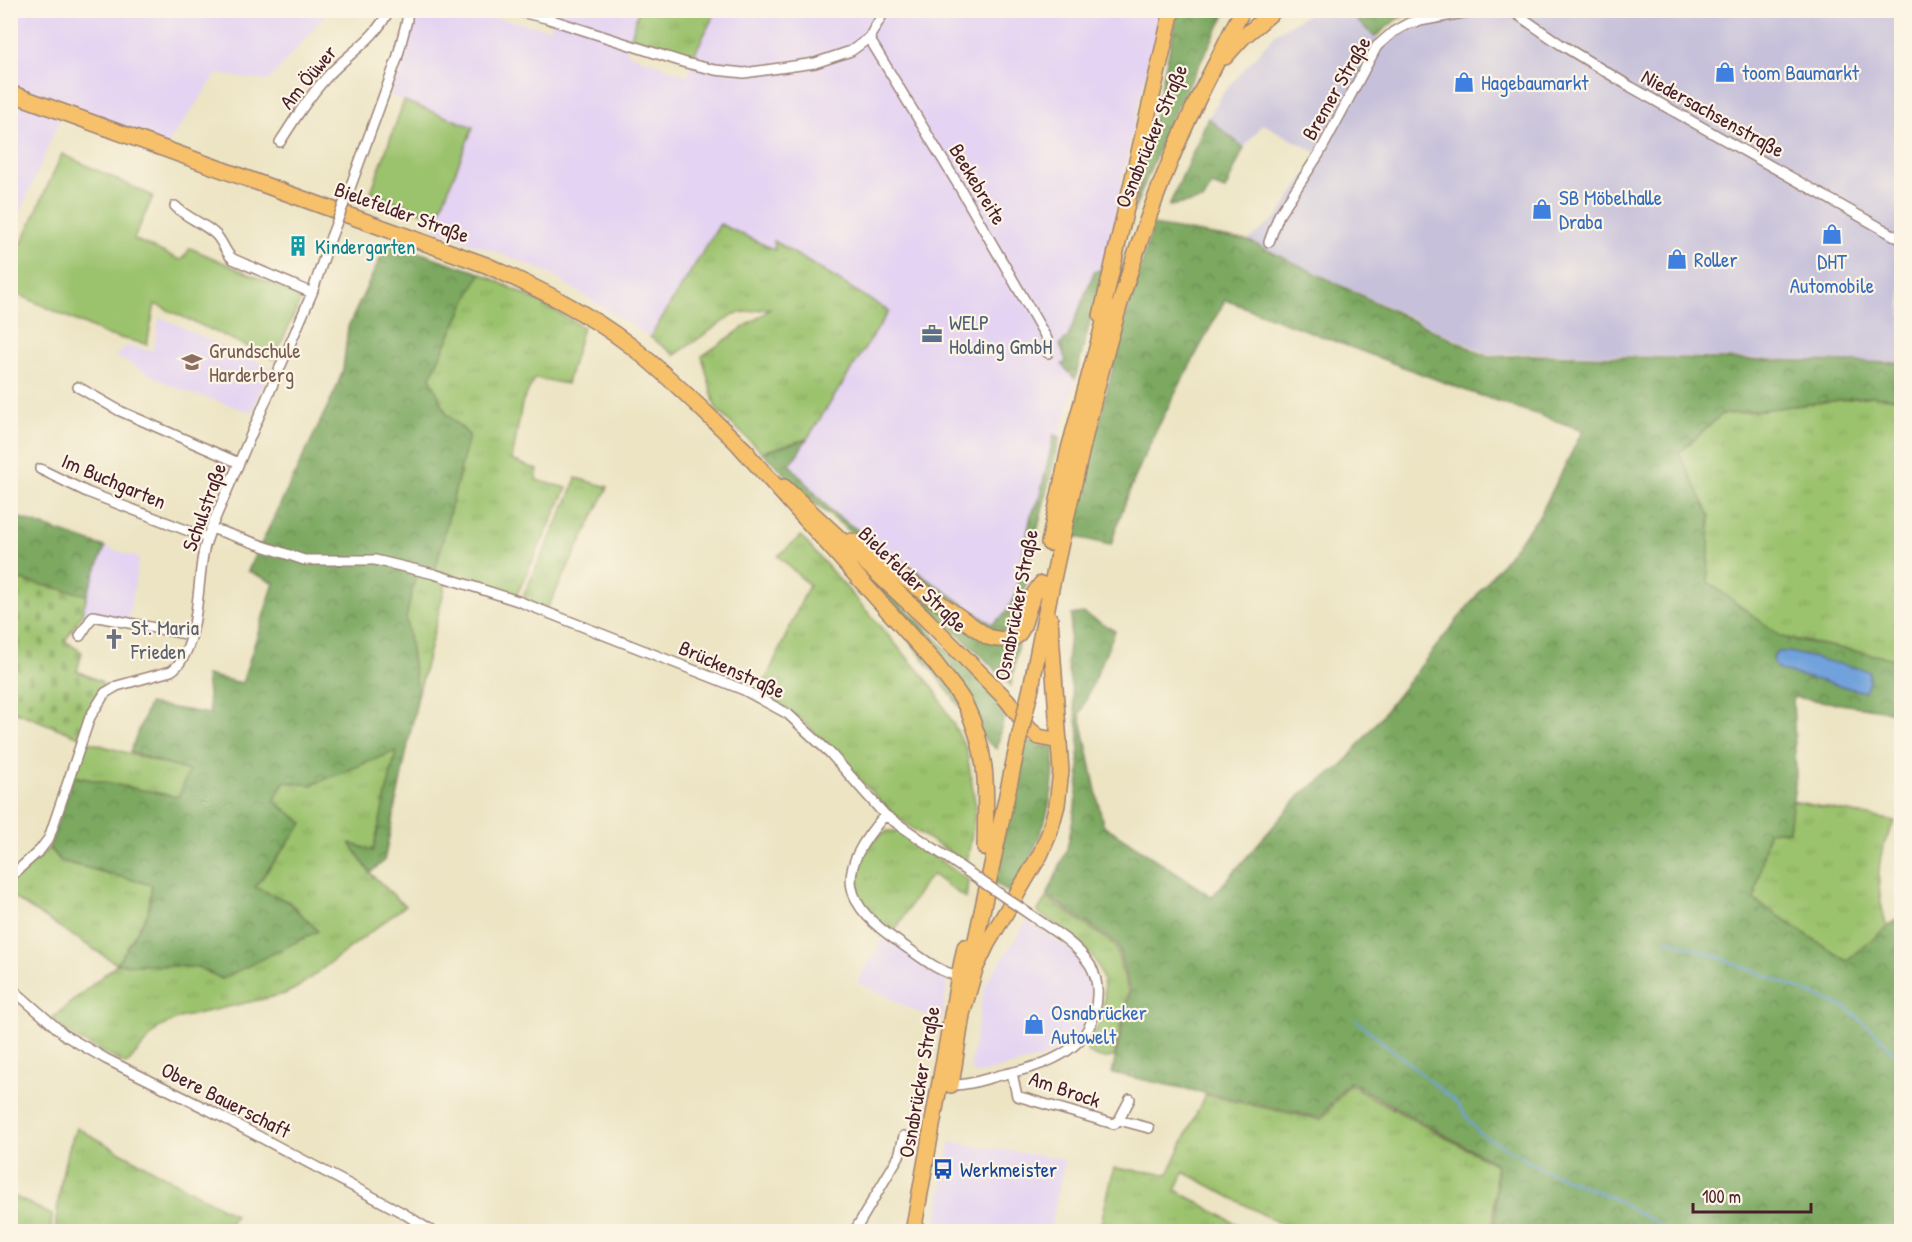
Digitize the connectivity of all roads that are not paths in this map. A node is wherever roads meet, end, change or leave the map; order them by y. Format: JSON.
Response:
{"nodes":[{"id":1,"x":389,"y":10,"type":"edge"},
{"id":2,"x":407,"y":10,"type":"edge"},
{"id":3,"x":512,"y":10,"type":"edge"},
{"id":4,"x":885,"y":10,"type":"edge"},
{"id":5,"x":1172,"y":10,"type":"edge"},
{"id":6,"x":1235,"y":10,"type":"edge"},
{"id":7,"x":1243,"y":10,"type":"edge"},
{"id":8,"x":1275,"y":10,"type":"edge"},
{"id":9,"x":1479,"y":10,"type":"edge"},
{"id":10,"x":1511,"y":10,"type":"edge"},
{"id":11,"x":869,"y":38,"type":"junction"},
{"id":12,"x":1208,"y":78,"type":"junction"},
{"id":13,"x":10,"y":93,"type":"edge"},
{"id":14,"x":280,"y":142,"type":"dead end"},
{"id":15,"x":175,"y":206,"type":"dead end"},
{"id":16,"x":1902,"y":240,"type":"edge"},
{"id":17,"x":1269,"y":242,"type":"dead end"},
{"id":18,"x":312,"y":293,"type":"junction"},
{"id":19,"x":1048,"y":353,"type":"dead end"},
{"id":20,"x":1091,"y":365,"type":"junction"},
{"id":21,"x":78,"y":387,"type":"dead end"},
{"id":22,"x":738,"y":444,"type":"junction"},
{"id":23,"x":238,"y":463,"type":"junction"},
{"id":24,"x":40,"y":470,"type":"dead end"},
{"id":25,"x":211,"y":528,"type":"junction"},
{"id":26,"x":207,"y":538,"type":"junction"},
{"id":27,"x":852,"y":541,"type":"junction"},
{"id":28,"x":1044,"y":591,"type":"junction"},
{"id":29,"x":191,"y":635,"type":"junction"},
{"id":30,"x":80,"y":636,"type":"dead end"},
{"id":31,"x":1016,"y":730,"type":"junction"},
{"id":32,"x":1059,"y":736,"type":"junction"},
{"id":33,"x":885,"y":815,"type":"junction"},
{"id":34,"x":985,"y":848,"type":"junction"},
{"id":35,"x":10,"y":877,"type":"edge"},
{"id":36,"x":959,"y":976,"type":"junction"},
{"id":37,"x":10,"y":987,"type":"edge"},
{"id":38,"x":963,"y":1011,"type":"junction"},
{"id":39,"x":1012,"y":1073,"type":"junction"},
{"id":40,"x":951,"y":1084,"type":"junction"},
{"id":41,"x":1130,"y":1099,"type":"dead end"},
{"id":42,"x":1119,"y":1120,"type":"junction"},
{"id":43,"x":1149,"y":1128,"type":"dead end"},
{"id":44,"x":904,"y":1136,"type":"dead end"},
{"id":45,"x":434,"y":1232,"type":"edge"},
{"id":46,"x":854,"y":1232,"type":"edge"},
{"id":47,"x":913,"y":1232,"type":"edge"},
{"id":48,"x":924,"y":1232,"type":"edge"}],
"edges":[{"from":1,"to":14,"type":"street","name":"Am Öüwer"},
{"from":2,"to":18,"type":"street","name":"Schulstraße","bridge":true},
{"from":3,"to":11,"type":"street"},
{"from":4,"to":11,"type":"street"},
{"from":5,"to":20,"type":"main road"},
{"from":6,"to":20,"type":"main road","name":"Osnabrücker Straße"},
{"from":7,"to":12,"type":"main road","name":"Osnabrücker Straße"},
{"from":8,"to":12,"type":"main road"},
{"from":9,"to":17,"type":"street","name":"Bremer Straße"},
{"from":10,"to":16,"type":"street","name":"Niedersachsenstraße"},
{"from":11,"to":19,"type":"street","name":"Beekebreite"},
{"from":12,"to":28,"type":"main road","name":"Osnabrücker Straße"},
{"from":13,"to":22,"type":"main road","name":"Bielefelder Straße"},
{"from":15,"to":18,"type":"street"},
{"from":18,"to":23,"type":"street","name":"Schulstraße"},
{"from":20,"to":28,"type":"main road","name":"Osnabrücker Straße"},
{"from":21,"to":23,"type":"street"},
{"from":22,"to":27,"type":"main road","name":"Bielefelder Straße"},
{"from":22,"to":32,"type":"main road","name":"Bielefelder Straße"},
{"from":22,"to":34,"type":"main road"},
{"from":23,"to":25,"type":"street","name":"Schulstraße"},
{"from":24,"to":26,"type":"street","name":"Im Buchgarten"},
{"from":25,"to":26,"type":"street","name":"Schulstraße"},
{"from":25,"to":33,"type":"street","name":"Brückenstraße"},
{"from":26,"to":29,"type":"street","name":"Schulstraße"},
{"from":27,"to":28,"type":"main road"},
{"from":27,"to":32,"type":"main road","name":"Bielefelder Straße"},
{"from":28,"to":31,"type":"main road","name":"Osnabrücker Straße"},
{"from":28,"to":32,"type":"main road"},
{"from":29,"to":30,"type":"street"},
{"from":29,"to":35,"type":"street","name":"Schulstraße"},
{"from":31,"to":34,"type":"main road","name":"Osnabrücker Straße"},
{"from":31,"to":38,"type":"main road","name":"Osnabrücker Straße"},
{"from":32,"to":38,"type":"main road"},
{"from":33,"to":36,"type":"street"},
{"from":33,"to":39,"type":"street","name":"Brückenstraße","bridge":true},
{"from":34,"to":36,"type":"main road","name":"Osnabrücker Straße"},
{"from":36,"to":47,"type":"main road","name":"Osnabrücker Straße"},
{"from":37,"to":45,"type":"street","name":"Obere Bauerschaft"},
{"from":38,"to":40,"type":"main road","name":"Osnabrücker Straße"},
{"from":39,"to":40,"type":"street","name":"Brückenstraße"},
{"from":39,"to":42,"type":"street","name":"Am Brock"},
{"from":40,"to":48,"type":"main road","name":"Osnabrücker Straße"},
{"from":41,"to":42,"type":"street","name":"Am Brock"},
{"from":42,"to":43,"type":"street","name":"Am Brock"},
{"from":44,"to":46,"type":"street"}]}
